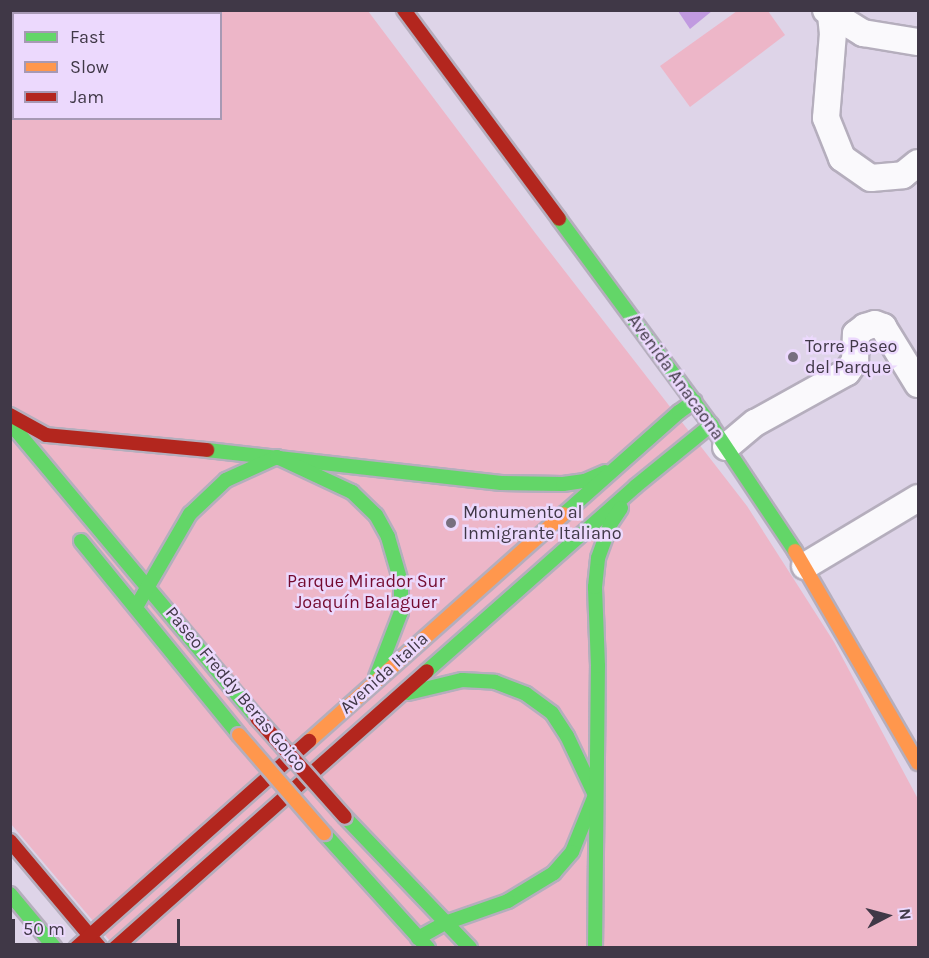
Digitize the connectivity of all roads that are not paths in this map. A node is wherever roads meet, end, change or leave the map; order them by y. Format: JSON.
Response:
{"nodes":[{"id":1,"x":404,"y":10,"type":"edge"},
{"id":2,"x":829,"y":13,"type":"edge"},
{"id":3,"x":908,"y":41,"type":"edge"},
{"id":4,"x":918,"y":163,"type":"edge"},
{"id":5,"x":918,"y":384,"type":"edge"},
{"id":6,"x":695,"y":401,"type":"junction"},
{"id":7,"x":10,"y":415,"type":"edge"},
{"id":8,"x":10,"y":423,"type":"edge"},
{"id":9,"x":711,"y":424,"type":"junction"},
{"id":10,"x":726,"y":447,"type":"junction"},
{"id":11,"x":278,"y":457,"type":"junction"},
{"id":12,"x":618,"y":466,"type":"junction"},
{"id":13,"x":636,"y":486,"type":"junction"},
{"id":14,"x":918,"y":498,"type":"edge"},
{"id":15,"x":69,"y":527,"type":"dead end"},
{"id":16,"x":805,"y":566,"type":"junction"},
{"id":17,"x":148,"y":585,"type":"junction"},
{"id":18,"x":136,"y":607,"type":"junction"},
{"id":19,"x":374,"y":681,"type":"junction"},
{"id":20,"x":400,"y":696,"type":"junction"},
{"id":21,"x":918,"y":763,"type":"edge"},
{"id":22,"x":595,"y":795,"type":"junction"},
{"id":23,"x":10,"y":841,"type":"edge"},
{"id":24,"x":10,"y":894,"type":"edge"},
{"id":25,"x":445,"y":923,"type":"junction"},
{"id":26,"x":90,"y":935,"type":"junction"},
{"id":27,"x":423,"y":943,"type":"edge"},
{"id":28,"x":55,"y":948,"type":"edge"},
{"id":29,"x":76,"y":948,"type":"edge"},
{"id":30,"x":100,"y":948,"type":"edge"},
{"id":31,"x":115,"y":948,"type":"edge"},
{"id":32,"x":470,"y":948,"type":"edge"},
{"id":33,"x":595,"y":948,"type":"edge"}],
"edges":[{"from":1,"to":6,"type":"street","name":"Avenida Anacaona"},
{"from":2,"to":3,"type":"street"},
{"from":2,"to":4,"type":"street"},
{"from":5,"to":10,"type":"street"},
{"from":6,"to":9,"type":"street","name":"Avenida Anacaona"},
{"from":6,"to":12,"type":"street","name":"Avenida Italia"},
{"from":7,"to":11,"type":"street"},
{"from":8,"to":17,"type":"street","name":"Paseo Freddy Beras Goico"},
{"from":9,"to":10,"type":"street","name":"Avenida Anacaona"},
{"from":9,"to":13,"type":"street","name":"Avenida Italia"},
{"from":10,"to":16,"type":"street","name":"Avenida Anacaona"},
{"from":11,"to":12,"type":"street"},
{"from":11,"to":17,"type":"street"},
{"from":11,"to":19,"type":"street"},
{"from":12,"to":19,"type":"street","name":"Avenida Italia"},
{"from":13,"to":20,"type":"street","name":"Avenida Italia"},
{"from":13,"to":22,"type":"street"},
{"from":14,"to":16,"type":"street"},
{"from":15,"to":18,"type":"street","name":"Paseo Freddy Beras Goico"},
{"from":16,"to":21,"type":"street","name":"Avenida Anacaona"},
{"from":17,"to":18,"type":"street"},
{"from":17,"to":25,"type":"street","name":"Paseo Freddy Beras Goico","bridge":true},
{"from":18,"to":27,"type":"street","name":"Paseo Freddy Beras Goico","bridge":true},
{"from":19,"to":26,"type":"street","name":"Avenida Italia"},
{"from":20,"to":22,"type":"street"},
{"from":20,"to":31,"type":"street","name":"Avenida Italia"},
{"from":22,"to":25,"type":"street"},
{"from":22,"to":33,"type":"street"},
{"from":23,"to":26,"type":"street"},
{"from":24,"to":28,"type":"street"},
{"from":25,"to":27,"type":"street"},
{"from":25,"to":32,"type":"street","name":"Paseo Freddy Beras Goico"},
{"from":26,"to":29,"type":"street","name":"Avenida Italia"},
{"from":26,"to":30,"type":"street"}]}
